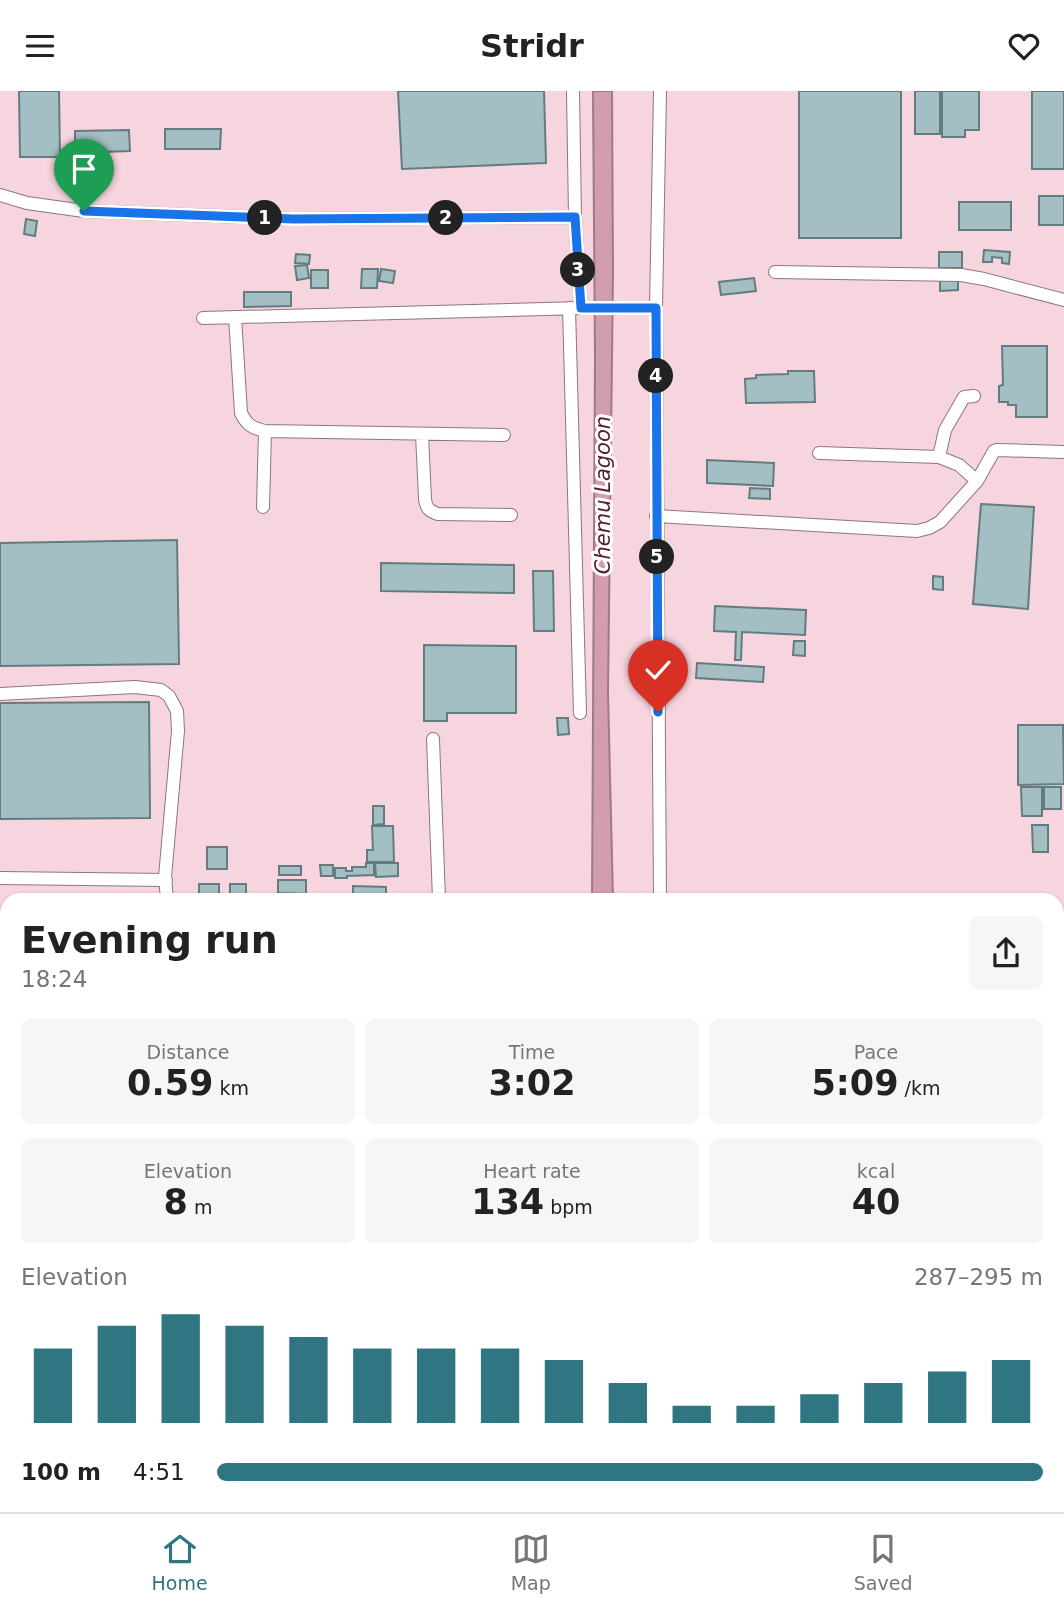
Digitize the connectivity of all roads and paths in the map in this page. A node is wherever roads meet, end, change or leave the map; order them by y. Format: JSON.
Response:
{"nodes":[{"id":1,"x":573,"y":91,"type":"edge"},
{"id":2,"x":660,"y":91,"type":"edge"},
{"id":3,"x":0,"y":195,"type":"edge"},
{"id":4,"x":575,"y":217,"type":"junction"},
{"id":5,"x":775,"y":272,"type":"dead end"},
{"id":6,"x":1064,"y":300,"type":"edge"},
{"id":7,"x":581,"y":308,"type":"junction"},
{"id":8,"x":656,"y":308,"type":"junction"},
{"id":9,"x":235,"y":317,"type":"junction"},
{"id":10,"x":203,"y":318,"type":"dead end"},
{"id":11,"x":974,"y":396,"type":"dead end"},
{"id":12,"x":265,"y":431,"type":"junction"},
{"id":13,"x":422,"y":434,"type":"junction"},
{"id":14,"x":505,"y":435,"type":"dead end"},
{"id":15,"x":1064,"y":452,"type":"edge"},
{"id":16,"x":819,"y":453,"type":"dead end"},
{"id":17,"x":939,"y":457,"type":"junction"},
{"id":18,"x":977,"y":481,"type":"junction"},
{"id":19,"x":263,"y":507,"type":"dead end"},
{"id":20,"x":511,"y":515,"type":"dead end"},
{"id":21,"x":656,"y":516,"type":"junction"},
{"id":22,"x":0,"y":694,"type":"edge"},
{"id":23,"x":580,"y":713,"type":"dead end"},
{"id":24,"x":433,"y":739,"type":"dead end"},
{"id":25,"x":0,"y":878,"type":"edge"},
{"id":26,"x":166,"y":880,"type":"junction"},
{"id":27,"x":167,"y":893,"type":"edge"},
{"id":28,"x":439,"y":893,"type":"edge"},
{"id":29,"x":660,"y":893,"type":"edge"}],
"edges":[{"from":1,"to":4,"type":"street"},
{"from":2,"to":8,"type":"street"},
{"from":3,"to":4,"type":"street"},
{"from":4,"to":7,"type":"street"},
{"from":5,"to":6,"type":"street"},
{"from":7,"to":8,"type":"street"},
{"from":7,"to":9,"type":"street"},
{"from":7,"to":23,"type":"street"},
{"from":8,"to":21,"type":"street"},
{"from":9,"to":10,"type":"street"},
{"from":9,"to":12,"type":"street"},
{"from":11,"to":17,"type":"street"},
{"from":12,"to":13,"type":"street"},
{"from":12,"to":19,"type":"street"},
{"from":13,"to":14,"type":"street"},
{"from":13,"to":20,"type":"street"},
{"from":15,"to":18,"type":"street"},
{"from":16,"to":17,"type":"street"},
{"from":17,"to":18,"type":"street"},
{"from":18,"to":21,"type":"street"},
{"from":21,"to":29,"type":"street"},
{"from":22,"to":26,"type":"street"},
{"from":24,"to":28,"type":"street"},
{"from":25,"to":26,"type":"street"},
{"from":26,"to":27,"type":"street"}]}
